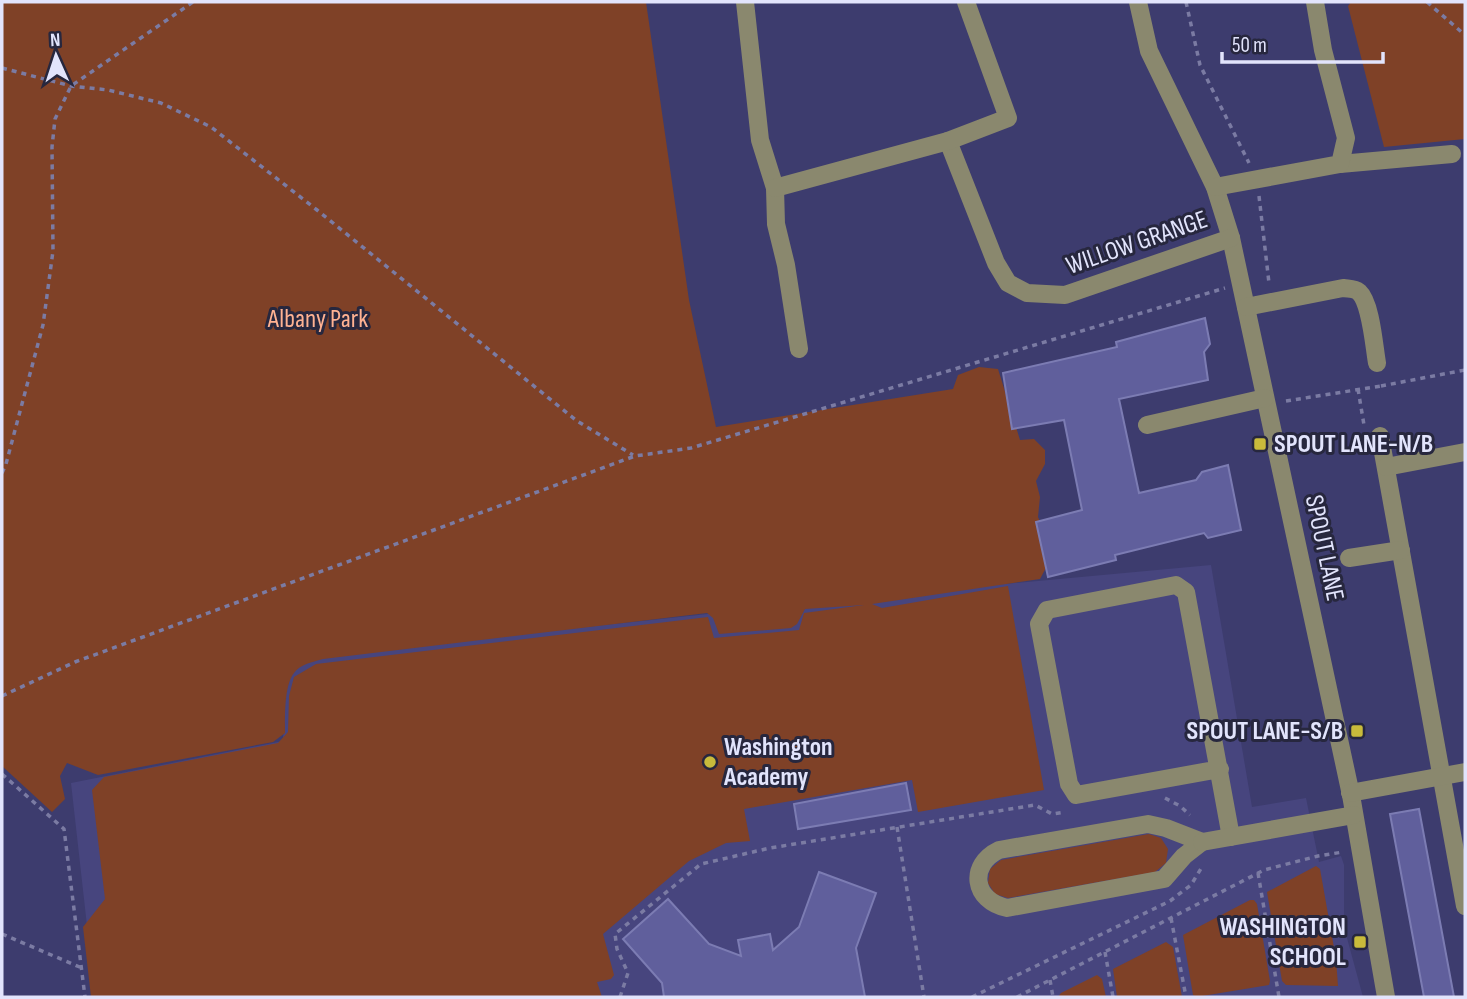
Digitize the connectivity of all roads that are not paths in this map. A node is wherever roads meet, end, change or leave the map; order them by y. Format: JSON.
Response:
{"nodes":[{"id":1,"x":746,"y":2,"type":"edge"},
{"id":2,"x":966,"y":2,"type":"edge"},
{"id":3,"x":1138,"y":2,"type":"edge"},
{"id":4,"x":1315,"y":2,"type":"edge"},
{"id":5,"x":948,"y":141,"type":"junction"},
{"id":6,"x":1452,"y":154,"type":"dead end"},
{"id":7,"x":1340,"y":164,"type":"junction"},
{"id":8,"x":1215,"y":187,"type":"junction"},
{"id":9,"x":775,"y":188,"type":"junction"},
{"id":10,"x":1231,"y":238,"type":"junction"},
{"id":11,"x":1246,"y":307,"type":"junction"},
{"id":12,"x":799,"y":349,"type":"dead end"},
{"id":13,"x":1377,"y":363,"type":"road end"},
{"id":14,"x":1266,"y":401,"type":"junction"},
{"id":15,"x":1147,"y":425,"type":"dead end"},
{"id":16,"x":1380,"y":436,"type":"road end"},
{"id":17,"x":1465,"y":452,"type":"edge"},
{"id":18,"x":1386,"y":467,"type":"junction"},
{"id":19,"x":1401,"y":550,"type":"junction"},
{"id":20,"x":1349,"y":558,"type":"dead end"},
{"id":21,"x":1220,"y":769,"type":"junction"},
{"id":22,"x":1465,"y":772,"type":"edge"},
{"id":23,"x":1442,"y":776,"type":"junction"},
{"id":24,"x":1350,"y":793,"type":"junction"},
{"id":25,"x":1354,"y":815,"type":"junction"},
{"id":26,"x":1231,"y":837,"type":"junction"},
{"id":27,"x":1202,"y":842,"type":"junction"},
{"id":28,"x":1465,"y":906,"type":"edge"},
{"id":29,"x":1386,"y":997,"type":"edge"}],
"edges":[{"from":1,"to":9,"type":"street"},
{"from":2,"to":5,"type":"street"},
{"from":3,"to":8,"type":"street","name":"SPOUT LANE"},
{"from":4,"to":7,"type":"street"},
{"from":5,"to":9,"type":"street"},
{"from":5,"to":10,"type":"street","name":"WILLOW GRANGE"},
{"from":6,"to":7,"type":"street"},
{"from":7,"to":8,"type":"street"},
{"from":8,"to":10,"type":"street","name":"SPOUT LANE"},
{"from":9,"to":12,"type":"street"},
{"from":10,"to":11,"type":"street","name":"SPOUT LANE"},
{"from":11,"to":13,"type":"street"},
{"from":11,"to":14,"type":"street","name":"SPOUT LANE"},
{"from":14,"to":15,"type":"street"},
{"from":14,"to":24,"type":"street","name":"SPOUT LANE"},
{"from":16,"to":18,"type":"street"},
{"from":17,"to":18,"type":"street"},
{"from":18,"to":19,"type":"street"},
{"from":19,"to":20,"type":"street"},
{"from":19,"to":23,"type":"street"},
{"from":21,"to":21,"type":"street"},
{"from":21,"to":26,"type":"street"},
{"from":22,"to":23,"type":"street"},
{"from":23,"to":24,"type":"street"},
{"from":23,"to":28,"type":"street"},
{"from":24,"to":25,"type":"street","name":"SPOUT LANE"},
{"from":25,"to":26,"type":"street"},
{"from":25,"to":29,"type":"street","name":"SPOUT LANE"},
{"from":26,"to":27,"type":"street"},
{"from":27,"to":27,"type":"street"}]}
